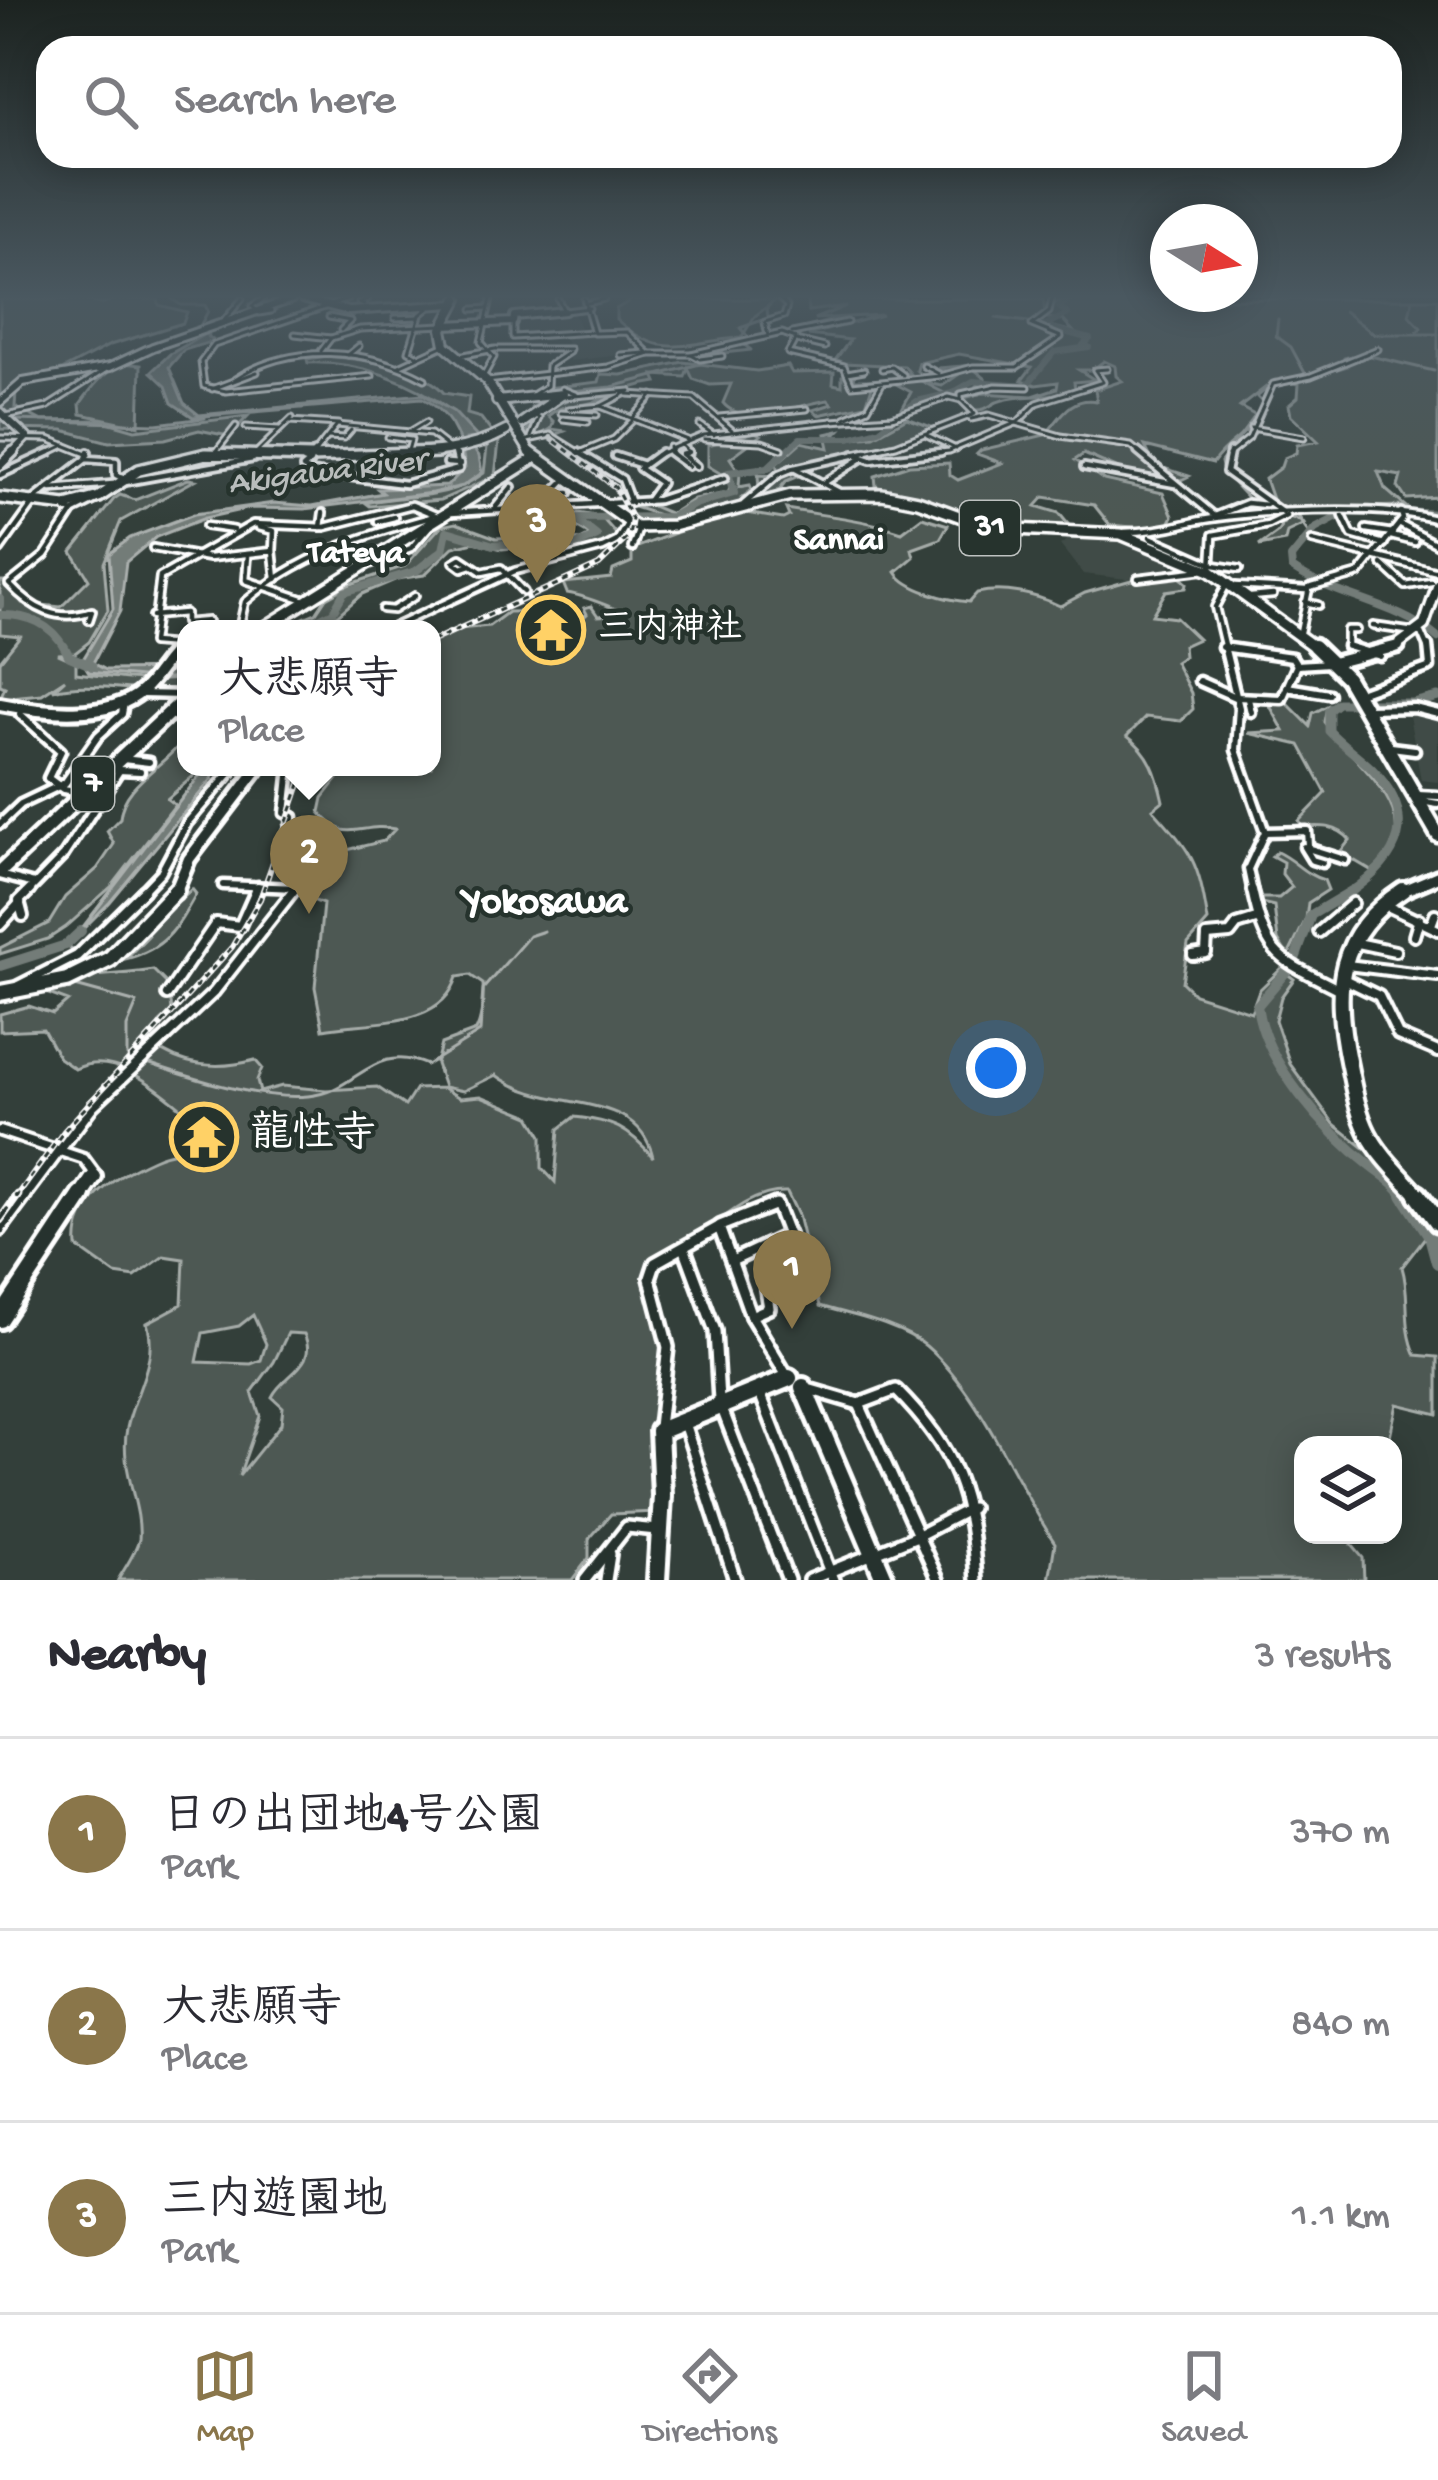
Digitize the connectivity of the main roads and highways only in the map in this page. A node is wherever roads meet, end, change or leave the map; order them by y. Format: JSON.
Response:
{"nodes":[{"id":1,"x":478,"y":373,"type":"edge"},
{"id":2,"x":497,"y":401,"type":"junction"},
{"id":3,"x":522,"y":423,"type":"dead end"},
{"id":4,"x":506,"y":431,"type":"dead end"},
{"id":5,"x":536,"y":458,"type":"junction"},
{"id":6,"x":2,"y":500,"type":"edge"},
{"id":7,"x":276,"y":620,"type":"edge"},
{"id":8,"x":177,"y":705,"type":"edge"},
{"id":9,"x":1438,"y":835,"type":"edge"},
{"id":10,"x":0,"y":873,"type":"edge"}],
"edges":[{"from":1,"to":2,"type":"main road"},
{"from":2,"to":3,"type":"main road"},
{"from":2,"to":5,"type":"main road","number":"31"},
{"from":4,"to":6,"type":"main road"},
{"from":5,"to":7,"type":"main road"},
{"from":5,"to":9,"type":"main road","number":"31"},
{"from":8,"to":10,"type":"main road","number":"7"}]}
